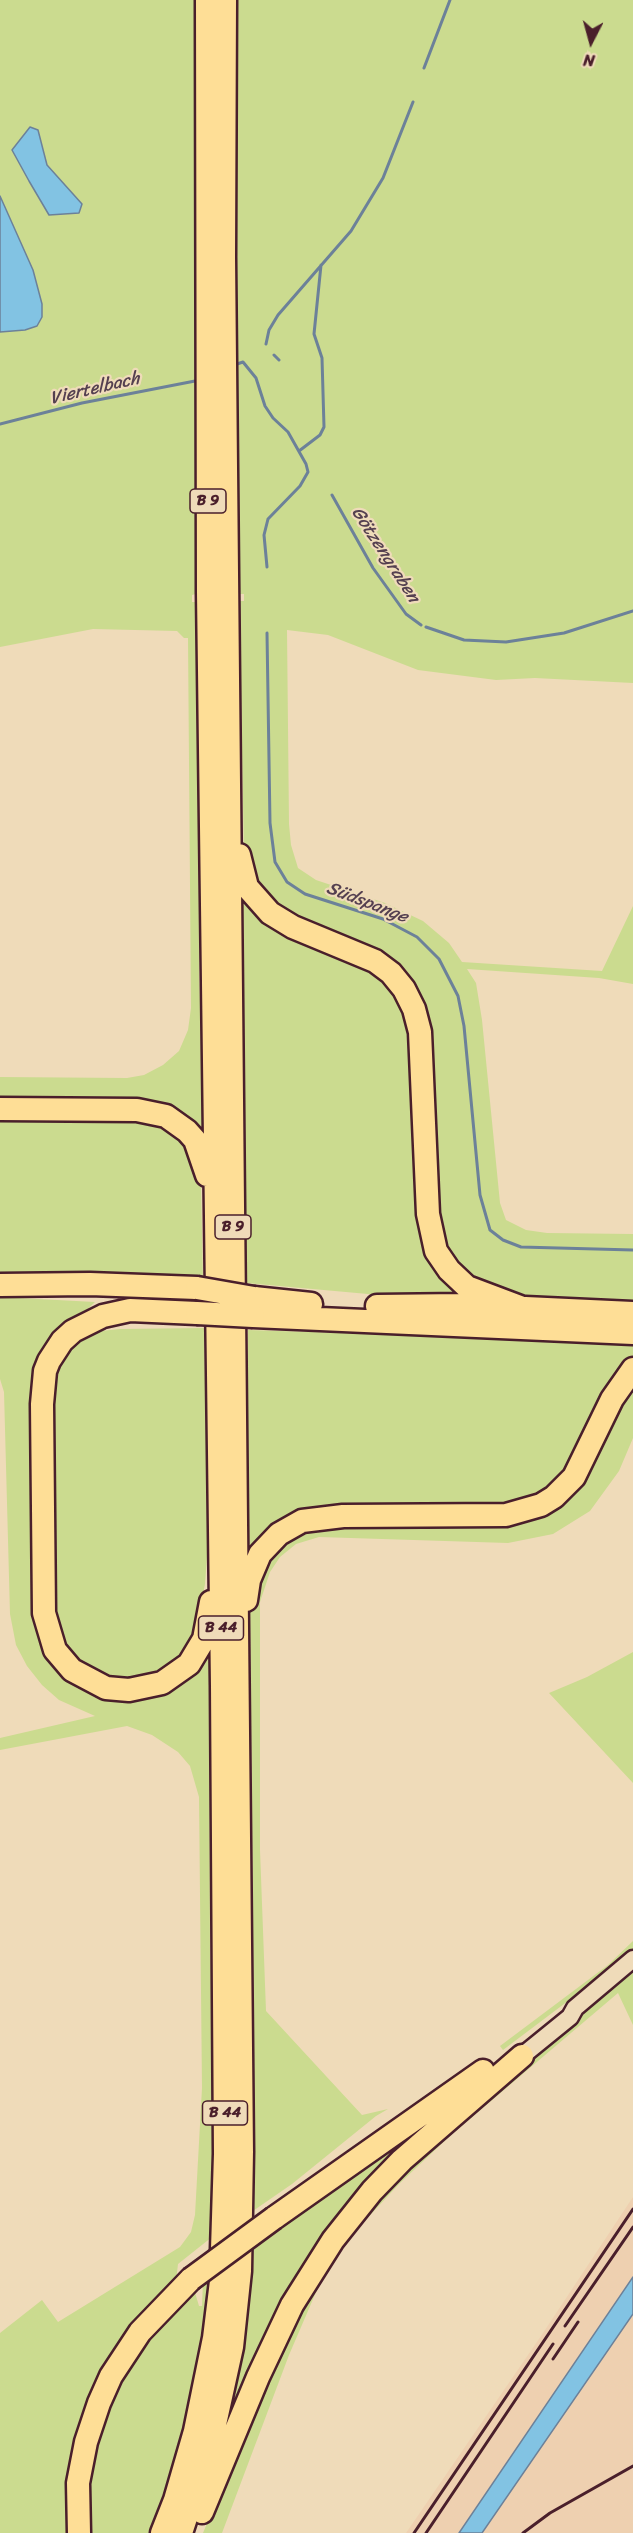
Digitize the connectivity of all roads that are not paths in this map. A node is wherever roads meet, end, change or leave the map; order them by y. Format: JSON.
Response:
{"nodes":[{"id":1,"x":207,"y":0,"type":"edge"},
{"id":2,"x":225,"y":0,"type":"edge"},
{"id":3,"x":230,"y":809,"type":"junction"},
{"id":4,"x":0,"y":1109,"type":"edge"},
{"id":5,"x":215,"y":1218,"type":"junction"},
{"id":6,"x":0,"y":1285,"type":"edge"},
{"id":7,"x":254,"y":1307,"type":"junction"},
{"id":8,"x":520,"y":1307,"type":"junction"},
{"id":9,"x":633,"y":1313,"type":"edge"},
{"id":10,"x":633,"y":1333,"type":"edge"},
{"id":11,"x":633,"y":1369,"type":"edge"},
{"id":12,"x":220,"y":1572,"type":"junction"},
{"id":13,"x":237,"y":1645,"type":"junction"},
{"id":14,"x":633,"y":1959,"type":"edge"},
{"id":15,"x":519,"y":2052,"type":"junction"},
{"id":16,"x":78,"y":2533,"type":"edge"},
{"id":17,"x":162,"y":2533,"type":"edge"},
{"id":18,"x":181,"y":2533,"type":"edge"},
{"id":19,"x":194,"y":2533,"type":"edge"}],
"edges":[{"from":1,"to":5,"type":"highway","number":"B 9"},
{"from":2,"to":3,"type":"highway","number":"B 9"},
{"from":3,"to":8,"type":"highway"},
{"from":3,"to":13,"type":"highway","number":"B 9"},
{"from":4,"to":5,"type":"highway"},
{"from":5,"to":12,"type":"highway","number":"B 9"},
{"from":6,"to":7,"type":"highway","bridge":true},
{"from":7,"to":8,"type":"highway"},
{"from":7,"to":10,"type":"highway"},
{"from":7,"to":12,"type":"highway","bridge":true},
{"from":8,"to":9,"type":"highway"},
{"from":11,"to":13,"type":"highway"},
{"from":12,"to":17,"type":"highway","number":"B 44"},
{"from":13,"to":18,"type":"highway","number":"B 44"},
{"from":14,"to":15,"type":"main road"},
{"from":15,"to":16,"type":"highway","bridge":true},
{"from":15,"to":19,"type":"highway"}]}
